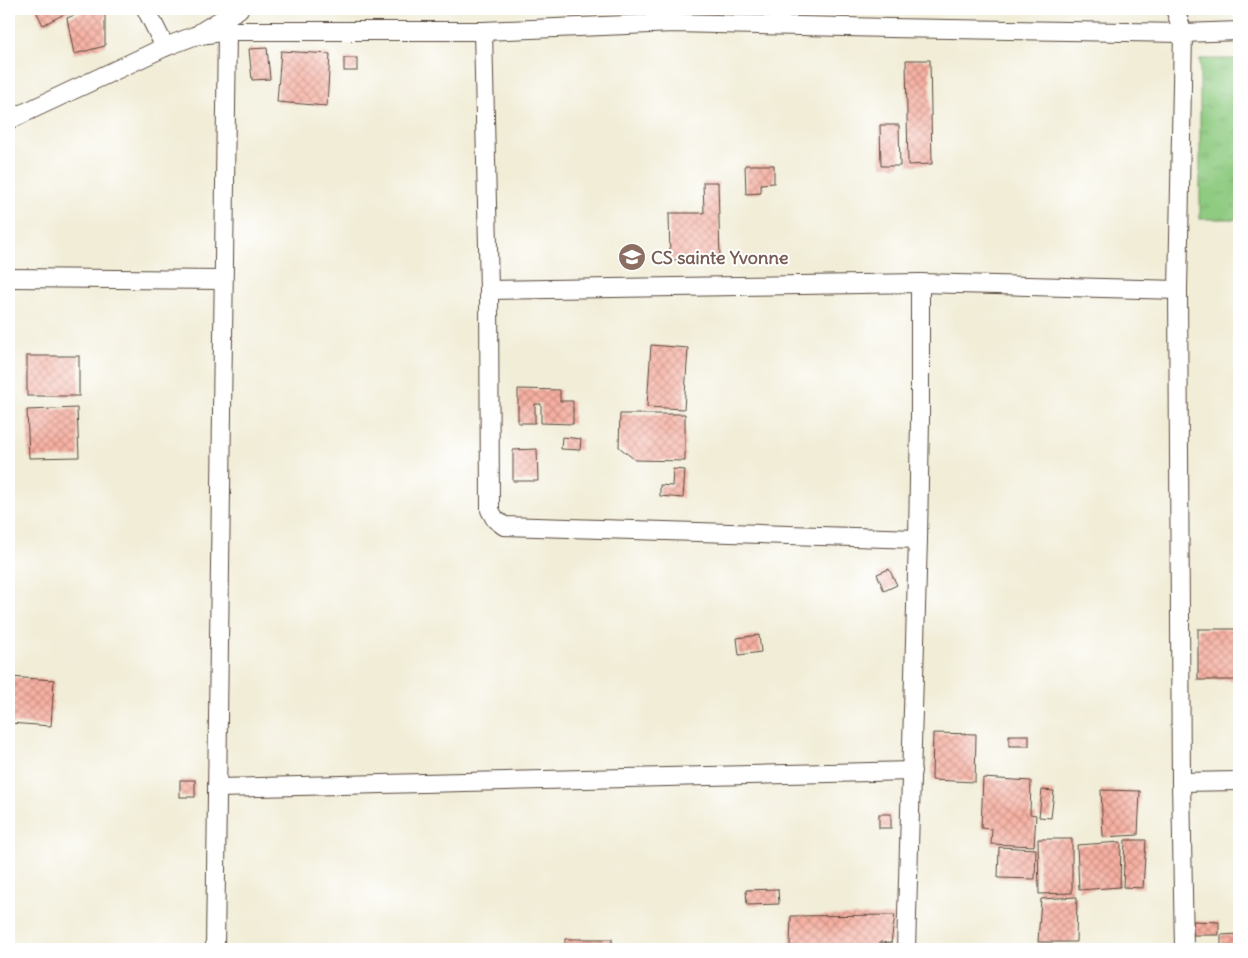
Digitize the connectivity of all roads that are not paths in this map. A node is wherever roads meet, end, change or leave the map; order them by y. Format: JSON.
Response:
{"nodes":[{"id":1,"x":146,"y":9,"type":"edge"},
{"id":2,"x":239,"y":9,"type":"edge"},
{"id":3,"x":1175,"y":9,"type":"edge"},
{"id":4,"x":671,"y":16,"type":"edge"},
{"id":5,"x":227,"y":31,"type":"junction"},
{"id":6,"x":483,"y":31,"type":"junction"},
{"id":7,"x":1239,"y":31,"type":"edge"},
{"id":8,"x":1184,"y":33,"type":"junction"},
{"id":9,"x":194,"y":36,"type":"junction"},
{"id":10,"x":166,"y":47,"type":"junction"},
{"id":11,"x":9,"y":120,"type":"edge"},
{"id":12,"x":9,"y":278,"type":"edge"},
{"id":13,"x":223,"y":280,"type":"junction"},
{"id":14,"x":920,"y":283,"type":"junction"},
{"id":15,"x":489,"y":290,"type":"junction"},
{"id":16,"x":1178,"y":290,"type":"junction"},
{"id":17,"x":918,"y":539,"type":"junction"},
{"id":18,"x":912,"y":771,"type":"junction"},
{"id":19,"x":1239,"y":781,"type":"edge"},
{"id":20,"x":1181,"y":782,"type":"junction"},
{"id":21,"x":217,"y":788,"type":"junction"},
{"id":22,"x":215,"y":949,"type":"edge"},
{"id":23,"x":906,"y":949,"type":"edge"},
{"id":24,"x":1184,"y":949,"type":"edge"}],
"edges":[{"from":1,"to":10,"type":"street"},
{"from":2,"to":9,"type":"street"},
{"from":3,"to":8,"type":"street"},
{"from":4,"to":6,"type":"street"},
{"from":4,"to":8,"type":"street"},
{"from":5,"to":6,"type":"street"},
{"from":5,"to":9,"type":"street"},
{"from":5,"to":13,"type":"street"},
{"from":6,"to":15,"type":"street"},
{"from":7,"to":8,"type":"street"},
{"from":8,"to":16,"type":"street"},
{"from":9,"to":10,"type":"street"},
{"from":10,"to":11,"type":"street"},
{"from":12,"to":13,"type":"street"},
{"from":13,"to":21,"type":"street"},
{"from":14,"to":15,"type":"street"},
{"from":14,"to":16,"type":"street"},
{"from":14,"to":17,"type":"street"},
{"from":15,"to":17,"type":"street"},
{"from":16,"to":20,"type":"street"},
{"from":17,"to":18,"type":"street"},
{"from":18,"to":21,"type":"street"},
{"from":18,"to":23,"type":"street"},
{"from":19,"to":20,"type":"street"},
{"from":20,"to":24,"type":"street"},
{"from":21,"to":22,"type":"street"}]}
